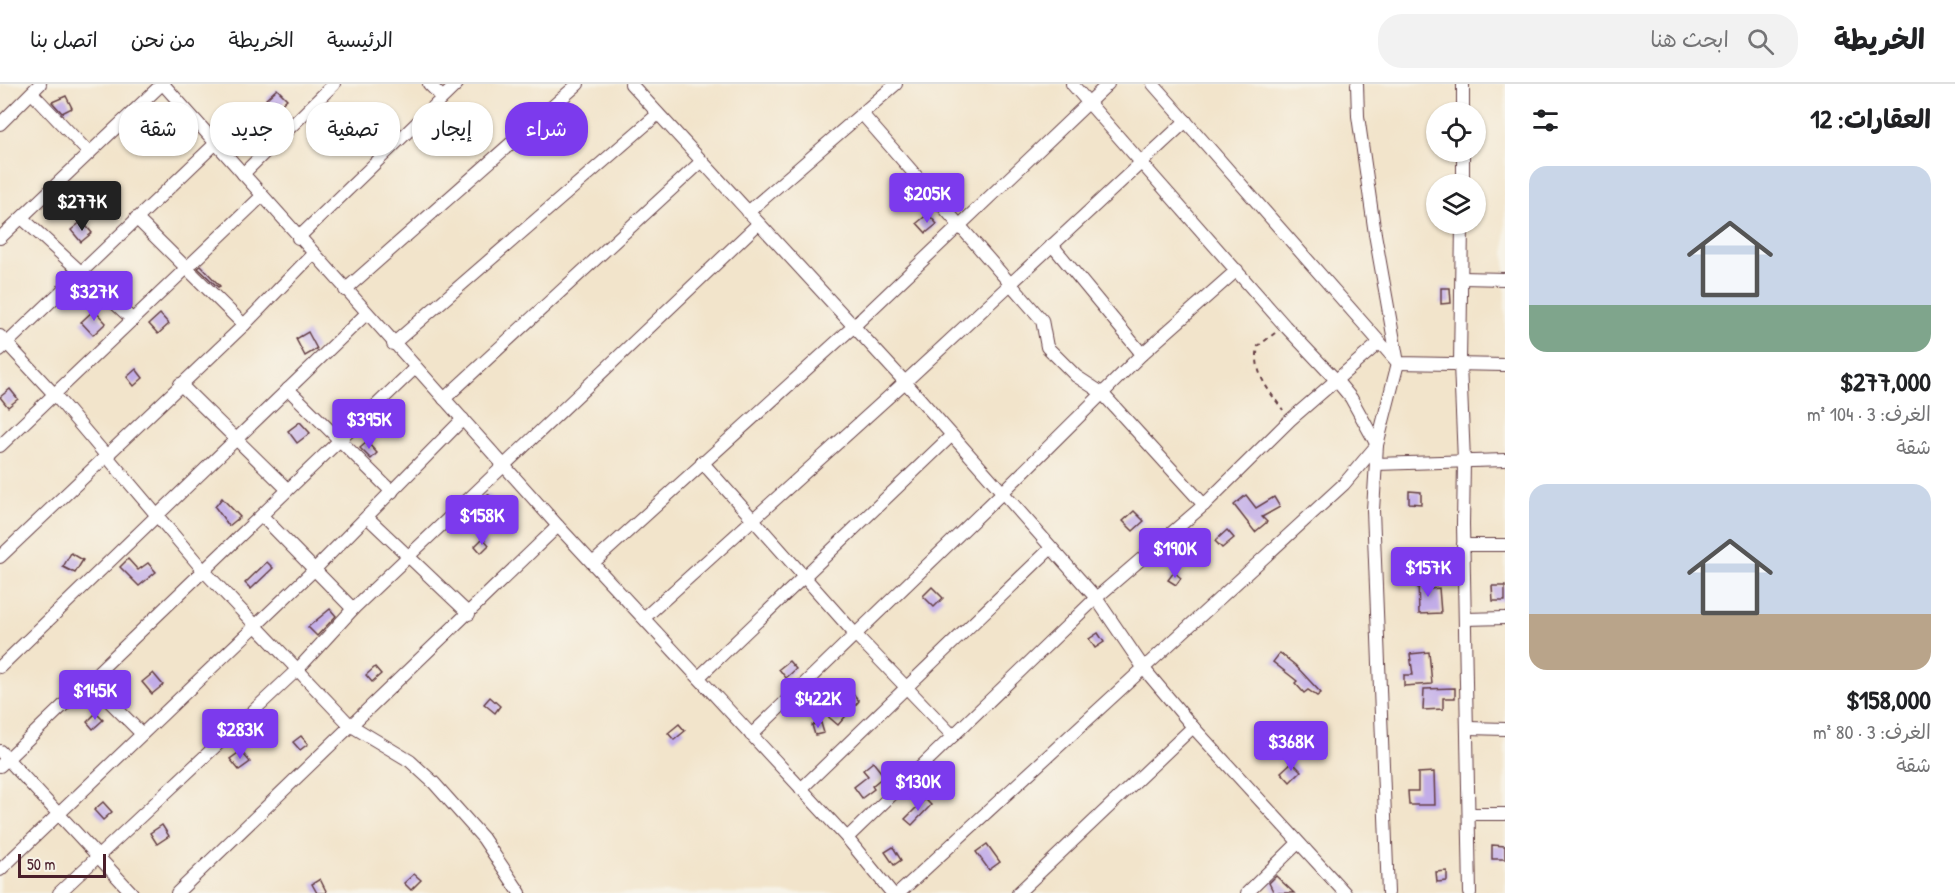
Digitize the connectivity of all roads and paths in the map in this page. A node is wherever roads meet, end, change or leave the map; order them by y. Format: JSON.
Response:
{"nodes":[{"id":1,"x":162,"y":84,"type":"edge"},
{"id":2,"x":334,"y":84,"type":"edge"},
{"id":3,"x":429,"y":84,"type":"edge"},
{"id":4,"x":457,"y":84,"type":"edge"},
{"id":5,"x":578,"y":84,"type":"edge"},
{"id":6,"x":631,"y":84,"type":"edge"},
{"id":7,"x":896,"y":84,"type":"edge"},
{"id":8,"x":1072,"y":84,"type":"edge"},
{"id":9,"x":1108,"y":84,"type":"edge"},
{"id":10,"x":1153,"y":84,"type":"edge"},
{"id":11,"x":1357,"y":84,"type":"edge"},
{"id":12,"x":1463,"y":84,"type":"edge"},
{"id":13,"x":36,"y":88,"type":"edge"},
{"id":14,"x":442,"y":97,"type":"junction"},
{"id":15,"x":1088,"y":102,"type":"junction"},
{"id":16,"x":1463,"y":102,"type":"edge"},
{"id":17,"x":658,"y":114,"type":"junction"},
{"id":18,"x":863,"y":115,"type":"junction"},
{"id":19,"x":1186,"y":121,"type":"junction"},
{"id":20,"x":0,"y":124,"type":"edge"},
{"id":21,"x":210,"y":136,"type":"edge"},
{"id":22,"x":210,"y":148,"type":"edge"},
{"id":23,"x":89,"y":153,"type":"junction"},
{"id":24,"x":228,"y":156,"type":"edge"},
{"id":25,"x":701,"y":162,"type":"junction"},
{"id":26,"x":1139,"y":162,"type":"junction"},
{"id":27,"x":243,"y":174,"type":"junction"},
{"id":28,"x":261,"y":197,"type":"junction"},
{"id":29,"x":748,"y":212,"type":"junction"},
{"id":30,"x":22,"y":218,"type":"junction"},
{"id":31,"x":136,"y":218,"type":"junction"},
{"id":32,"x":758,"y":224,"type":"junction"},
{"id":33,"x":960,"y":224,"type":"junction"},
{"id":34,"x":1462,"y":234,"type":"edge"},
{"id":35,"x":0,"y":238,"type":"edge"},
{"id":36,"x":298,"y":238,"type":"junction"},
{"id":37,"x":1052,"y":244,"type":"junction"},
{"id":38,"x":313,"y":254,"type":"junction"},
{"id":39,"x":187,"y":268,"type":"junction"},
{"id":40,"x":1236,"y":270,"type":"junction"},
{"id":41,"x":80,"y":272,"type":"junction"},
{"id":42,"x":1462,"y":278,"type":"junction"},
{"id":43,"x":1505,"y":279,"type":"edge"},
{"id":44,"x":1009,"y":285,"type":"junction"},
{"id":45,"x":345,"y":290,"type":"junction"},
{"id":46,"x":366,"y":314,"type":"junction"},
{"id":47,"x":133,"y":320,"type":"junction"},
{"id":48,"x":244,"y":324,"type":"junction"},
{"id":49,"x":853,"y":327,"type":"junction"},
{"id":50,"x":1285,"y":327,"type":"junction"},
{"id":51,"x":2,"y":343,"type":"edge"},
{"id":52,"x":1379,"y":343,"type":"junction"},
{"id":53,"x":393,"y":344,"type":"junction"},
{"id":54,"x":1142,"y":354,"type":"junction"},
{"id":55,"x":1398,"y":363,"type":"junction"},
{"id":56,"x":1460,"y":364,"type":"junction"},
{"id":57,"x":1505,"y":365,"type":"edge"},
{"id":58,"x":415,"y":368,"type":"junction"},
{"id":59,"x":1335,"y":380,"type":"junction"},
{"id":60,"x":905,"y":382,"type":"junction"},
{"id":61,"x":180,"y":384,"type":"junction"},
{"id":62,"x":288,"y":389,"type":"junction"},
{"id":63,"x":1102,"y":393,"type":"junction"},
{"id":64,"x":54,"y":394,"type":"junction"},
{"id":65,"x":444,"y":399,"type":"junction"},
{"id":66,"x":463,"y":419,"type":"junction"},
{"id":67,"x":1290,"y":420,"type":"junction"},
{"id":68,"x":951,"y":436,"type":"junction"},
{"id":69,"x":237,"y":438,"type":"junction"},
{"id":70,"x":340,"y":441,"type":"junction"},
{"id":71,"x":1377,"y":445,"type":"junction"},
{"id":72,"x":0,"y":446,"type":"edge"},
{"id":73,"x":106,"y":455,"type":"junction"},
{"id":74,"x":1505,"y":460,"type":"edge"},
{"id":75,"x":1464,"y":461,"type":"junction"},
{"id":76,"x":702,"y":462,"type":"junction"},
{"id":77,"x":1376,"y":464,"type":"junction"},
{"id":78,"x":504,"y":465,"type":"junction"},
{"id":79,"x":287,"y":489,"type":"junction"},
{"id":80,"x":392,"y":492,"type":"junction"},
{"id":81,"x":1002,"y":493,"type":"junction"},
{"id":82,"x":1203,"y":505,"type":"junction"},
{"id":83,"x":262,"y":516,"type":"junction"},
{"id":84,"x":157,"y":517,"type":"junction"},
{"id":85,"x":367,"y":517,"type":"junction"},
{"id":86,"x":754,"y":519,"type":"junction"},
{"id":87,"x":558,"y":526,"type":"junction"},
{"id":88,"x":1464,"y":545,"type":"junction"},
{"id":89,"x":1505,"y":545,"type":"edge"},
{"id":90,"x":1050,"y":549,"type":"junction"},
{"id":91,"x":0,"y":557,"type":"edge"},
{"id":92,"x":409,"y":557,"type":"junction"},
{"id":93,"x":593,"y":563,"type":"junction"},
{"id":94,"x":315,"y":569,"type":"junction"},
{"id":95,"x":204,"y":572,"type":"junction"},
{"id":96,"x":804,"y":577,"type":"junction"},
{"id":97,"x":1096,"y":598,"type":"junction"},
{"id":98,"x":353,"y":609,"type":"junction"},
{"id":99,"x":469,"y":614,"type":"junction"},
{"id":100,"x":644,"y":618,"type":"junction"},
{"id":101,"x":1505,"y":618,"type":"edge"},
{"id":102,"x":1466,"y":619,"type":"junction"},
{"id":103,"x":257,"y":625,"type":"junction"},
{"id":104,"x":855,"y":634,"type":"junction"},
{"id":105,"x":0,"y":667,"type":"edge"},
{"id":106,"x":299,"y":668,"type":"junction"},
{"id":107,"x":1145,"y":670,"type":"junction"},
{"id":108,"x":699,"y":677,"type":"junction"},
{"id":109,"x":89,"y":681,"type":"junction"},
{"id":110,"x":906,"y":688,"type":"junction"},
{"id":111,"x":350,"y":725,"type":"junction"},
{"id":112,"x":1193,"y":727,"type":"junction"},
{"id":113,"x":1469,"y":728,"type":"junction"},
{"id":114,"x":1505,"y":729,"type":"edge"},
{"id":115,"x":142,"y":734,"type":"junction"},
{"id":116,"x":751,"y":735,"type":"junction"},
{"id":117,"x":953,"y":736,"type":"junction"},
{"id":118,"x":2,"y":759,"type":"edge"},
{"id":119,"x":801,"y":789,"type":"junction"},
{"id":120,"x":58,"y":813,"type":"junction"},
{"id":121,"x":1470,"y":814,"type":"junction"},
{"id":122,"x":1505,"y":814,"type":"edge"},
{"id":123,"x":847,"y":838,"type":"junction"},
{"id":124,"x":1297,"y":844,"type":"junction"},
{"id":125,"x":97,"y":856,"type":"junction"},
{"id":126,"x":0,"y":870,"type":"edge"},
{"id":127,"x":59,"y":893,"type":"edge"},
{"id":128,"x":132,"y":893,"type":"edge"},
{"id":129,"x":177,"y":893,"type":"edge"},
{"id":130,"x":520,"y":893,"type":"edge"},
{"id":131,"x":892,"y":893,"type":"edge"},
{"id":132,"x":899,"y":893,"type":"edge"},
{"id":133,"x":1018,"y":893,"type":"edge"},
{"id":134,"x":1247,"y":893,"type":"edge"},
{"id":135,"x":1345,"y":893,"type":"edge"},
{"id":136,"x":1388,"y":893,"type":"edge"},
{"id":137,"x":1470,"y":893,"type":"edge"}],
"edges":[{"from":1,"to":21,"type":"street"},
{"from":1,"to":23,"type":"street"},
{"from":2,"to":27,"type":"street"},
{"from":3,"to":14,"type":"street"},
{"from":4,"to":14,"type":"street"},
{"from":5,"to":45,"type":"street"},
{"from":6,"to":17,"type":"street"},
{"from":7,"to":18,"type":"street"},
{"from":8,"to":15,"type":"street"},
{"from":9,"to":15,"type":"street"},
{"from":10,"to":19,"type":"street"},
{"from":11,"to":55,"type":"street"},
{"from":12,"to":16,"type":"street"},
{"from":13,"to":20,"type":"street"},
{"from":13,"to":23,"type":"street"},
{"from":14,"to":36,"type":"street"},
{"from":15,"to":26,"type":"street"},
{"from":15,"to":33,"type":"street"},
{"from":17,"to":25,"type":"street"},
{"from":17,"to":53,"type":"street"},
{"from":18,"to":29,"type":"street"},
{"from":18,"to":33,"type":"street"},
{"from":19,"to":26,"type":"street"},
{"from":19,"to":52,"type":"street"},
{"from":22,"to":31,"type":"street"},
{"from":23,"to":30,"type":"street"},
{"from":24,"to":27,"type":"street"},
{"from":25,"to":29,"type":"street"},
{"from":25,"to":65,"type":"street"},
{"from":26,"to":37,"type":"street"},
{"from":26,"to":40,"type":"street"},
{"from":27,"to":28,"type":"street"},
{"from":28,"to":36,"type":"street"},
{"from":28,"to":39,"type":"street"},
{"from":29,"to":32,"type":"street"},
{"from":30,"to":35,"type":"street"},
{"from":30,"to":41,"type":"street"},
{"from":31,"to":39,"type":"street"},
{"from":31,"to":41,"type":"street"},
{"from":32,"to":49,"type":"street"},
{"from":32,"to":78,"type":"street"},
{"from":33,"to":44,"type":"street"},
{"from":33,"to":49,"type":"street"},
{"from":34,"to":42,"type":"street"},
{"from":36,"to":38,"type":"street"},
{"from":37,"to":44,"type":"street"},
{"from":37,"to":54,"type":"street"},
{"from":38,"to":45,"type":"street"},
{"from":38,"to":48,"type":"street"},
{"from":39,"to":47,"type":"street"},
{"from":39,"to":48,"type":"street"},
{"from":40,"to":50,"type":"street"},
{"from":40,"to":54,"type":"street"},
{"from":41,"to":47,"type":"street"},
{"from":41,"to":51,"type":"street"},
{"from":42,"to":43,"type":"street"},
{"from":42,"to":56,"type":"street"},
{"from":44,"to":60,"type":"street"},
{"from":44,"to":63,"type":"street"},
{"from":45,"to":46,"type":"street"},
{"from":46,"to":53,"type":"street"},
{"from":46,"to":62,"type":"street"},
{"from":47,"to":64,"type":"street"},
{"from":48,"to":61,"type":"street"},
{"from":49,"to":60,"type":"street"},
{"from":49,"to":76,"type":"street"},
{"from":50,"to":59,"type":"street"},
{"from":50,"to":67,"type":"path"},
{"from":51,"to":64,"type":"street"},
{"from":52,"to":55,"type":"street"},
{"from":52,"to":59,"type":"street"},
{"from":53,"to":58,"type":"street"},
{"from":54,"to":63,"type":"street"},
{"from":55,"to":56,"type":"street"},
{"from":55,"to":71,"type":"street"},
{"from":56,"to":57,"type":"street"},
{"from":56,"to":75,"type":"street"},
{"from":58,"to":65,"type":"street"},
{"from":58,"to":70,"type":"street"},
{"from":59,"to":67,"type":"street"},
{"from":59,"to":71,"type":"street"},
{"from":60,"to":68,"type":"street"},
{"from":60,"to":86,"type":"street"},
{"from":61,"to":69,"type":"street"},
{"from":61,"to":73,"type":"street"},
{"from":62,"to":69,"type":"street"},
{"from":62,"to":70,"type":"street"},
{"from":63,"to":81,"type":"street"},
{"from":63,"to":82,"type":"street"},
{"from":64,"to":72,"type":"street"},
{"from":64,"to":73,"type":"street"},
{"from":65,"to":66,"type":"street"},
{"from":66,"to":78,"type":"street"},
{"from":66,"to":80,"type":"street"},
{"from":67,"to":82,"type":"street"},
{"from":68,"to":81,"type":"street"},
{"from":68,"to":96,"type":"street"},
{"from":69,"to":79,"type":"street"},
{"from":69,"to":84,"type":"street"},
{"from":70,"to":79,"type":"street"},
{"from":70,"to":80,"type":"street"},
{"from":71,"to":77,"type":"street"},
{"from":71,"to":107,"type":"street"},
{"from":73,"to":84,"type":"street"},
{"from":73,"to":91,"type":"street"},
{"from":74,"to":75,"type":"street"},
{"from":75,"to":77,"type":"street"},
{"from":75,"to":88,"type":"street"},
{"from":76,"to":86,"type":"street"},
{"from":76,"to":93,"type":"street"},
{"from":77,"to":136,"type":"street"},
{"from":78,"to":87,"type":"street"},
{"from":78,"to":92,"type":"street"},
{"from":79,"to":83,"type":"street"},
{"from":80,"to":85,"type":"street"},
{"from":81,"to":90,"type":"street"},
{"from":81,"to":104,"type":"street"},
{"from":82,"to":97,"type":"street"},
{"from":83,"to":94,"type":"street"},
{"from":83,"to":95,"type":"street"},
{"from":84,"to":95,"type":"street"},
{"from":84,"to":105,"type":"street"},
{"from":85,"to":92,"type":"street"},
{"from":85,"to":94,"type":"street"},
{"from":86,"to":96,"type":"street"},
{"from":86,"to":100,"type":"street"},
{"from":87,"to":93,"type":"street"},
{"from":87,"to":99,"type":"street"},
{"from":88,"to":89,"type":"street"},
{"from":88,"to":102,"type":"street"},
{"from":90,"to":97,"type":"street"},
{"from":90,"to":110,"type":"street"},
{"from":92,"to":98,"type":"street"},
{"from":92,"to":99,"type":"street"},
{"from":93,"to":100,"type":"street"},
{"from":94,"to":98,"type":"street"},
{"from":94,"to":103,"type":"street"},
{"from":95,"to":103,"type":"street"},
{"from":95,"to":109,"type":"street"},
{"from":96,"to":104,"type":"street"},
{"from":96,"to":108,"type":"street"},
{"from":97,"to":107,"type":"street"},
{"from":97,"to":117,"type":"street"},
{"from":98,"to":106,"type":"street"},
{"from":99,"to":111,"type":"street"},
{"from":100,"to":108,"type":"street"},
{"from":101,"to":102,"type":"street"},
{"from":102,"to":113,"type":"street"},
{"from":103,"to":106,"type":"street"},
{"from":103,"to":115,"type":"street"},
{"from":104,"to":110,"type":"street"},
{"from":104,"to":116,"type":"street"},
{"from":106,"to":111,"type":"street"},
{"from":106,"to":125,"type":"street"},
{"from":107,"to":112,"type":"street"},
{"from":107,"to":132,"type":"street"},
{"from":108,"to":116,"type":"street"},
{"from":109,"to":115,"type":"street"},
{"from":109,"to":118,"type":"street"},
{"from":110,"to":117,"type":"street"},
{"from":110,"to":119,"type":"street"},
{"from":111,"to":129,"type":"street"},
{"from":111,"to":130,"type":"street"},
{"from":112,"to":124,"type":"street"},
{"from":112,"to":133,"type":"street"},
{"from":113,"to":114,"type":"street"},
{"from":113,"to":121,"type":"street"},
{"from":115,"to":120,"type":"street"},
{"from":116,"to":119,"type":"street"},
{"from":117,"to":123,"type":"street"},
{"from":118,"to":120,"type":"street"},
{"from":119,"to":123,"type":"street"},
{"from":120,"to":125,"type":"street"},
{"from":120,"to":126,"type":"street"},
{"from":121,"to":122,"type":"street"},
{"from":121,"to":137,"type":"street"},
{"from":123,"to":131,"type":"street"},
{"from":124,"to":134,"type":"street"},
{"from":124,"to":135,"type":"street"},
{"from":125,"to":127,"type":"street"},
{"from":125,"to":128,"type":"street"}]}
